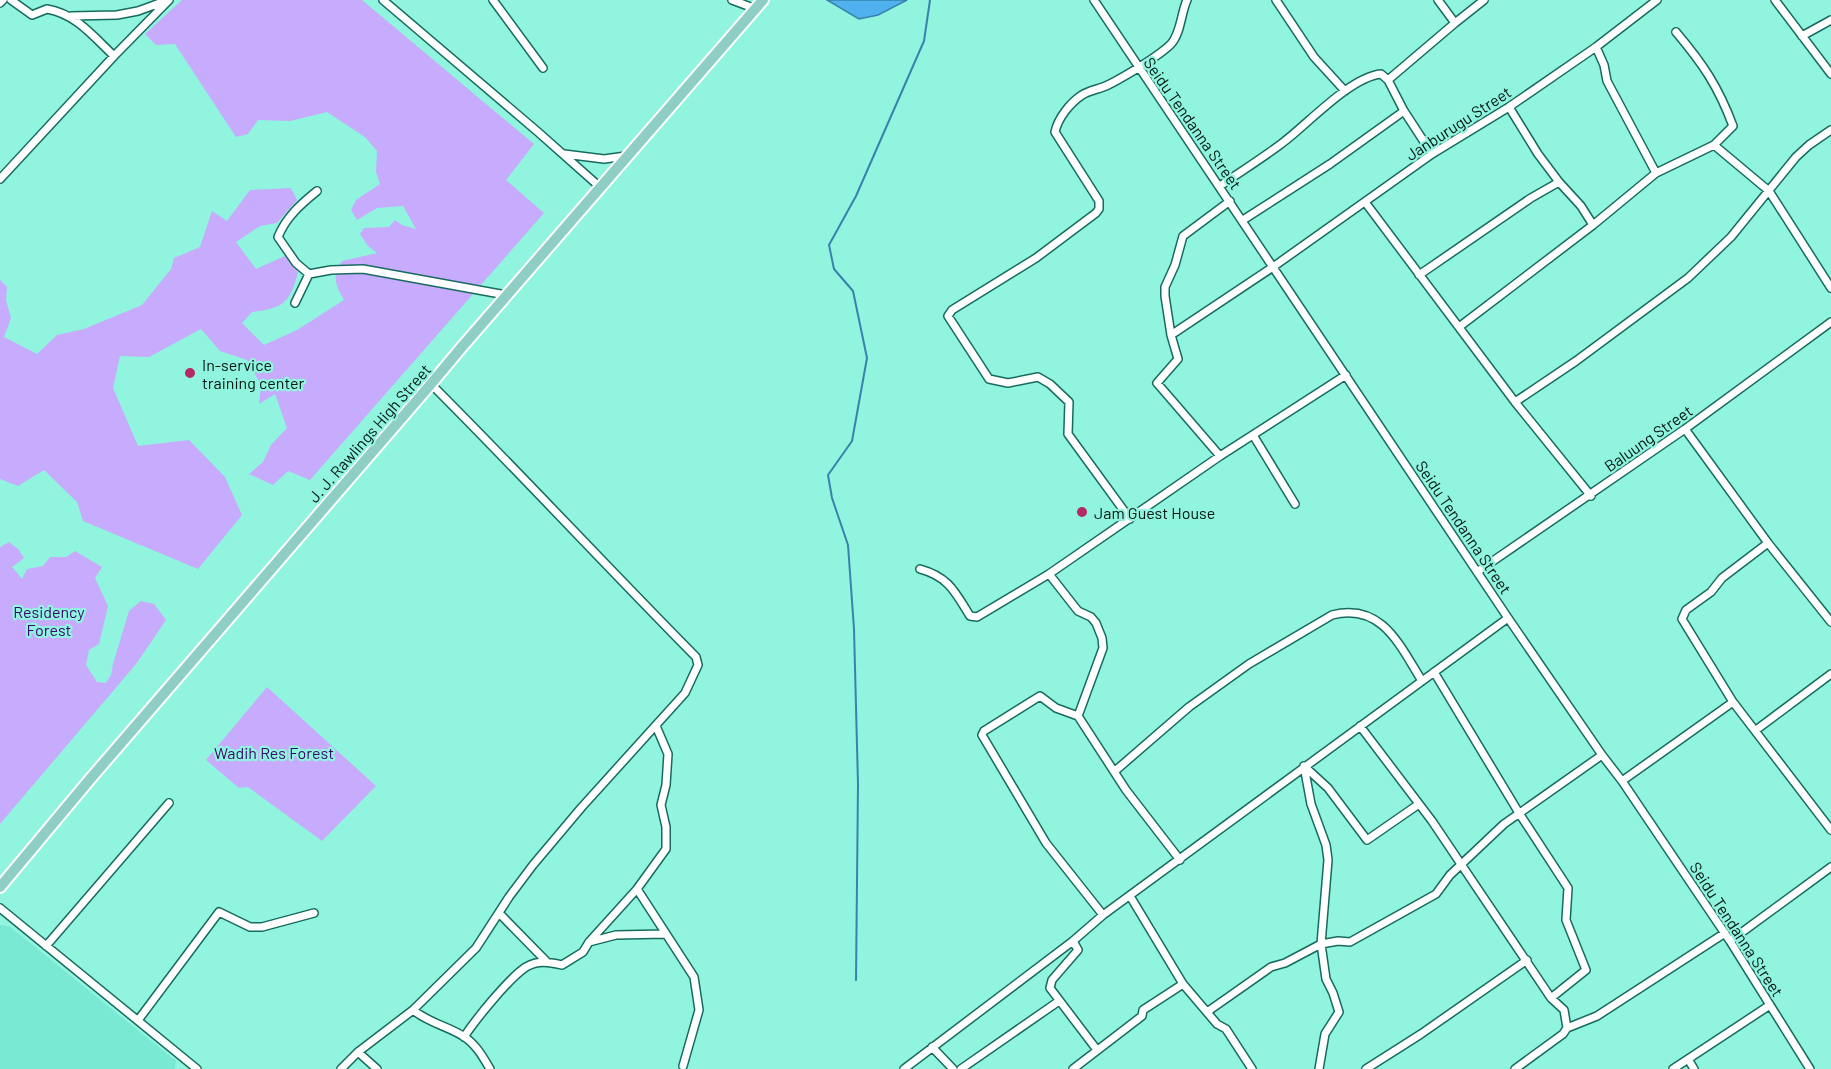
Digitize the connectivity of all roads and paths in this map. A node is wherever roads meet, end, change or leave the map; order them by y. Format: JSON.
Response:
{"nodes":[{"id":1,"x":3,"y":0,"type":"edge"},
{"id":2,"x":11,"y":0,"type":"edge"},
{"id":3,"x":169,"y":0,"type":"edge"},
{"id":4,"x":383,"y":0,"type":"edge"},
{"id":5,"x":492,"y":0,"type":"edge"},
{"id":6,"x":732,"y":0,"type":"edge"},
{"id":7,"x":763,"y":0,"type":"edge"},
{"id":8,"x":1094,"y":0,"type":"edge"},
{"id":9,"x":1186,"y":0,"type":"edge"},
{"id":10,"x":1276,"y":0,"type":"edge"},
{"id":11,"x":1438,"y":0,"type":"edge"},
{"id":12,"x":1484,"y":0,"type":"edge"},
{"id":13,"x":1657,"y":0,"type":"edge"},
{"id":14,"x":1775,"y":0,"type":"edge"},
{"id":15,"x":0,"y":3,"type":"edge"},
{"id":16,"x":756,"y":9,"type":"junction"},
{"id":17,"x":69,"y":16,"type":"junction"},
{"id":18,"x":1831,"y":20,"type":"edge"},
{"id":19,"x":1455,"y":23,"type":"junction"},
{"id":20,"x":1676,"y":32,"type":"dead end"},
{"id":21,"x":1802,"y":36,"type":"junction"},
{"id":22,"x":1596,"y":47,"type":"junction"},
{"id":23,"x":114,"y":56,"type":"junction"},
{"id":24,"x":1138,"y":67,"type":"junction"},
{"id":25,"x":543,"y":68,"type":"dead end"},
{"id":26,"x":1831,"y":74,"type":"edge"},
{"id":27,"x":1388,"y":80,"type":"junction"},
{"id":28,"x":1345,"y":91,"type":"junction"},
{"id":29,"x":1509,"y":107,"type":"junction"},
{"id":30,"x":1404,"y":111,"type":"junction"},
{"id":31,"x":1831,"y":130,"type":"edge"},
{"id":32,"x":1714,"y":145,"type":"junction"},
{"id":33,"x":564,"y":154,"type":"junction"},
{"id":34,"x":629,"y":154,"type":"junction"},
{"id":35,"x":1432,"y":154,"type":"junction"},
{"id":36,"x":1656,"y":173,"type":"junction"},
{"id":37,"x":0,"y":179,"type":"edge"},
{"id":38,"x":1559,"y":183,"type":"junction"},
{"id":39,"x":1220,"y":186,"type":"junction"},
{"id":40,"x":600,"y":188,"type":"junction"},
{"id":41,"x":317,"y":191,"type":"dead end"},
{"id":42,"x":1769,"y":191,"type":"junction"},
{"id":43,"x":1230,"y":201,"type":"junction"},
{"id":44,"x":1365,"y":202,"type":"junction"},
{"id":45,"x":1243,"y":220,"type":"junction"},
{"id":46,"x":1593,"y":225,"type":"junction"},
{"id":47,"x":1274,"y":267,"type":"junction"},
{"id":48,"x":309,"y":274,"type":"junction"},
{"id":49,"x":1419,"y":275,"type":"junction"},
{"id":50,"x":1831,"y":288,"type":"edge"},
{"id":51,"x":507,"y":295,"type":"junction"},
{"id":52,"x":294,"y":303,"type":"dead end"},
{"id":53,"x":1831,"y":322,"type":"edge"},
{"id":54,"x":1459,"y":327,"type":"junction"},
{"id":55,"x":1171,"y":335,"type":"junction"},
{"id":56,"x":1346,"y":375,"type":"junction"},
{"id":57,"x":431,"y":384,"type":"junction"},
{"id":58,"x":1515,"y":402,"type":"junction"},
{"id":59,"x":1685,"y":429,"type":"junction"},
{"id":60,"x":1253,"y":435,"type":"junction"},
{"id":61,"x":1220,"y":456,"type":"junction"},
{"id":62,"x":1591,"y":496,"type":"junction"},
{"id":63,"x":1295,"y":504,"type":"dead end"},
{"id":64,"x":1130,"y":519,"type":"junction"},
{"id":65,"x":1768,"y":543,"type":"junction"},
{"id":66,"x":920,"y":569,"type":"dead end"},
{"id":67,"x":1477,"y":572,"type":"junction"},
{"id":68,"x":1049,"y":574,"type":"junction"},
{"id":69,"x":1508,"y":618,"type":"junction"},
{"id":70,"x":1831,"y":622,"type":"edge"},
{"id":71,"x":1434,"y":672,"type":"junction"},
{"id":72,"x":1831,"y":674,"type":"edge"},
{"id":73,"x":1422,"y":681,"type":"junction"},
{"id":74,"x":1733,"y":702,"type":"junction"},
{"id":75,"x":1078,"y":716,"type":"junction"},
{"id":76,"x":656,"y":726,"type":"junction"},
{"id":77,"x":1360,"y":726,"type":"junction"},
{"id":78,"x":1756,"y":730,"type":"junction"},
{"id":79,"x":1602,"y":755,"type":"junction"},
{"id":80,"x":1304,"y":766,"type":"junction"},
{"id":81,"x":1115,"y":771,"type":"junction"},
{"id":82,"x":1622,"y":781,"type":"junction"},
{"id":83,"x":168,"y":803,"type":"dead end"},
{"id":84,"x":1419,"y":804,"type":"junction"},
{"id":85,"x":1519,"y":813,"type":"junction"},
{"id":86,"x":1831,"y":830,"type":"edge"},
{"id":87,"x":1180,"y":860,"type":"junction"},
{"id":88,"x":1461,"y":866,"type":"junction"},
{"id":89,"x":1831,"y":867,"type":"edge"},
{"id":90,"x":0,"y":887,"type":"edge"},
{"id":91,"x":637,"y":889,"type":"junction"},
{"id":92,"x":1130,"y":896,"type":"junction"},
{"id":93,"x":0,"y":908,"type":"edge"},
{"id":94,"x":314,"y":913,"type":"dead end"},
{"id":95,"x":499,"y":913,"type":"junction"},
{"id":96,"x":1103,"y":915,"type":"junction"},
{"id":97,"x":1725,"y":933,"type":"junction"},
{"id":98,"x":665,"y":934,"type":"junction"},
{"id":99,"x":1073,"y":941,"type":"junction"},
{"id":100,"x":1730,"y":941,"type":"junction"},
{"id":101,"x":589,"y":942,"type":"junction"},
{"id":102,"x":1322,"y":944,"type":"junction"},
{"id":103,"x":46,"y":946,"type":"junction"},
{"id":104,"x":1527,"y":960,"type":"junction"},
{"id":105,"x":546,"y":961,"type":"junction"},
{"id":106,"x":1183,"y":984,"type":"junction"},
{"id":107,"x":1551,"y":998,"type":"junction"},
{"id":108,"x":1059,"y":1001,"type":"junction"},
{"id":109,"x":1770,"y":1005,"type":"junction"},
{"id":110,"x":413,"y":1010,"type":"junction"},
{"id":111,"x":1207,"y":1012,"type":"junction"},
{"id":112,"x":139,"y":1020,"type":"junction"},
{"id":113,"x":1567,"y":1028,"type":"junction"},
{"id":114,"x":464,"y":1036,"type":"junction"},
{"id":115,"x":932,"y":1047,"type":"junction"},
{"id":116,"x":1097,"y":1050,"type":"junction"},
{"id":117,"x":358,"y":1052,"type":"junction"},
{"id":118,"x":183,"y":1058,"type":"junction"},
{"id":119,"x":1688,"y":1059,"type":"junction"},
{"id":120,"x":683,"y":1066,"type":"dead end"},
{"id":121,"x":182,"y":1069,"type":"edge"},
{"id":122,"x":197,"y":1069,"type":"edge"},
{"id":123,"x":341,"y":1069,"type":"edge"},
{"id":124,"x":377,"y":1069,"type":"edge"},
{"id":125,"x":490,"y":1069,"type":"edge"},
{"id":126,"x":904,"y":1069,"type":"edge"},
{"id":127,"x":953,"y":1069,"type":"edge"},
{"id":128,"x":961,"y":1069,"type":"edge"},
{"id":129,"x":1072,"y":1069,"type":"edge"},
{"id":130,"x":1252,"y":1069,"type":"edge"},
{"id":131,"x":1319,"y":1069,"type":"edge"},
{"id":132,"x":1366,"y":1069,"type":"edge"},
{"id":133,"x":1515,"y":1069,"type":"edge"},
{"id":134,"x":1673,"y":1069,"type":"edge"},
{"id":135,"x":1694,"y":1069,"type":"edge"},
{"id":136,"x":1810,"y":1069,"type":"edge"}],
"edges":[{"from":1,"to":15,"type":"street"},
{"from":2,"to":17,"type":"street"},
{"from":3,"to":17,"type":"street"},
{"from":3,"to":23,"type":"street"},
{"from":4,"to":33,"type":"street"},
{"from":5,"to":25,"type":"street"},
{"from":6,"to":16,"type":"street"},
{"from":7,"to":16,"type":"main road","name":"J. J. Rawlings High Street"},
{"from":8,"to":24,"type":"street","name":"Seidu Tendanna Street"},
{"from":9,"to":24,"type":"street"},
{"from":10,"to":28,"type":"street"},
{"from":11,"to":19,"type":"street"},
{"from":12,"to":19,"type":"street"},
{"from":13,"to":22,"type":"street","name":"Janburugu Street"},
{"from":14,"to":21,"type":"street"},
{"from":16,"to":34,"type":"main road","name":"J. J. Rawlings High Street"},
{"from":17,"to":23,"type":"street"},
{"from":18,"to":21,"type":"street"},
{"from":19,"to":27,"type":"street"},
{"from":20,"to":32,"type":"street"},
{"from":21,"to":26,"type":"street"},
{"from":22,"to":29,"type":"street","name":"Janburugu Street"},
{"from":22,"to":36,"type":"street"},
{"from":23,"to":37,"type":"street"},
{"from":24,"to":39,"type":"street","name":"Seidu Tendanna Street"},
{"from":24,"to":64,"type":"street"},
{"from":27,"to":28,"type":"street"},
{"from":27,"to":30,"type":"street"},
{"from":28,"to":39,"type":"street"},
{"from":29,"to":35,"type":"street","name":"Janburugu Street"},
{"from":29,"to":38,"type":"street"},
{"from":30,"to":35,"type":"street"},
{"from":30,"to":45,"type":"street"},
{"from":31,"to":42,"type":"street"},
{"from":32,"to":36,"type":"street"},
{"from":32,"to":42,"type":"street"},
{"from":33,"to":34,"type":"street"},
{"from":33,"to":40,"type":"street"},
{"from":34,"to":40,"type":"main road","name":"J. J. Rawlings High Street"},
{"from":35,"to":44,"type":"street","name":"Janburugu Street"},
{"from":36,"to":46,"type":"street"},
{"from":38,"to":46,"type":"street"},
{"from":38,"to":49,"type":"street"},
{"from":39,"to":43,"type":"street","name":"Seidu Tendanna Street"},
{"from":40,"to":51,"type":"main road","name":"J. J. Rawlings High Street"},
{"from":41,"to":48,"type":"street"},
{"from":42,"to":50,"type":"street"},
{"from":42,"to":58,"type":"street"},
{"from":43,"to":45,"type":"street","name":"Seidu Tendanna Street"},
{"from":43,"to":55,"type":"street"},
{"from":44,"to":47,"type":"street","name":"Janburugu Street"},
{"from":44,"to":49,"type":"street"},
{"from":45,"to":47,"type":"street","name":"Seidu Tendanna Street"},
{"from":46,"to":54,"type":"street"},
{"from":47,"to":55,"type":"street","name":"Janburugu Street"},
{"from":47,"to":56,"type":"street","name":"Seidu Tendanna Street"},
{"from":48,"to":51,"type":"street"},
{"from":48,"to":52,"type":"street"},
{"from":49,"to":54,"type":"street"},
{"from":51,"to":57,"type":"main road","name":"J. J. Rawlings High Street"},
{"from":53,"to":59,"type":"street","name":"Baluung Street"},
{"from":54,"to":58,"type":"street"},
{"from":55,"to":61,"type":"street"},
{"from":56,"to":60,"type":"street"},
{"from":56,"to":67,"type":"street","name":"Seidu Tendanna Street"},
{"from":57,"to":76,"type":"street"},
{"from":57,"to":90,"type":"main road","name":"J. J. Rawlings High Street"},
{"from":58,"to":62,"type":"street"},
{"from":59,"to":62,"type":"street","name":"Baluung Street"},
{"from":59,"to":65,"type":"street"},
{"from":60,"to":61,"type":"street"},
{"from":60,"to":63,"type":"street"},
{"from":61,"to":64,"type":"street"},
{"from":62,"to":67,"type":"street","name":"Baluung Street"},
{"from":64,"to":68,"type":"street"},
{"from":65,"to":70,"type":"street"},
{"from":65,"to":74,"type":"street"},
{"from":66,"to":68,"type":"street"},
{"from":67,"to":69,"type":"street","name":"Seidu Tendanna Street"},
{"from":68,"to":75,"type":"street"},
{"from":69,"to":71,"type":"street"},
{"from":69,"to":79,"type":"street","name":"Seidu Tendanna Street"},
{"from":71,"to":73,"type":"street"},
{"from":71,"to":85,"type":"street"},
{"from":72,"to":78,"type":"street"},
{"from":73,"to":77,"type":"street"},
{"from":73,"to":81,"type":"street"},
{"from":74,"to":78,"type":"street"},
{"from":74,"to":82,"type":"street"},
{"from":75,"to":81,"type":"street"},
{"from":75,"to":96,"type":"street"},
{"from":76,"to":91,"type":"street"},
{"from":76,"to":95,"type":"street"},
{"from":77,"to":80,"type":"street"},
{"from":77,"to":84,"type":"street"},
{"from":78,"to":86,"type":"street"},
{"from":79,"to":82,"type":"street","name":"Seidu Tendanna Street"},
{"from":79,"to":85,"type":"street"},
{"from":80,"to":84,"type":"street"},
{"from":80,"to":87,"type":"street"},
{"from":80,"to":102,"type":"street"},
{"from":81,"to":87,"type":"street"},
{"from":82,"to":97,"type":"street","name":"Seidu Tendanna Street"},
{"from":83,"to":103,"type":"street"},
{"from":84,"to":88,"type":"street"},
{"from":85,"to":88,"type":"street"},
{"from":85,"to":107,"type":"street"},
{"from":87,"to":92,"type":"street"},
{"from":88,"to":102,"type":"street"},
{"from":88,"to":104,"type":"street"},
{"from":89,"to":100,"type":"street"},
{"from":91,"to":98,"type":"street"},
{"from":91,"to":101,"type":"street"},
{"from":92,"to":96,"type":"street"},
{"from":92,"to":106,"type":"street"},
{"from":93,"to":103,"type":"street"},
{"from":94,"to":112,"type":"street"},
{"from":95,"to":105,"type":"street"},
{"from":95,"to":110,"type":"street"},
{"from":96,"to":99,"type":"street"},
{"from":97,"to":100,"type":"street","name":"Seidu Tendanna Street"},
{"from":97,"to":113,"type":"street"},
{"from":98,"to":101,"type":"street"},
{"from":98,"to":120,"type":"street"},
{"from":99,"to":108,"type":"street"},
{"from":99,"to":115,"type":"street"},
{"from":100,"to":109,"type":"street","name":"Seidu Tendanna Street"},
{"from":101,"to":105,"type":"street"},
{"from":102,"to":111,"type":"street"},
{"from":102,"to":131,"type":"street"},
{"from":103,"to":112,"type":"street"},
{"from":104,"to":107,"type":"street"},
{"from":104,"to":132,"type":"street"},
{"from":105,"to":114,"type":"street"},
{"from":106,"to":111,"type":"street"},
{"from":106,"to":116,"type":"street"},
{"from":107,"to":113,"type":"street"},
{"from":108,"to":116,"type":"street"},
{"from":108,"to":128,"type":"street"},
{"from":109,"to":119,"type":"street"},
{"from":109,"to":136,"type":"street","name":"Seidu Tendanna Street"},
{"from":110,"to":114,"type":"street"},
{"from":110,"to":117,"type":"street"},
{"from":111,"to":130,"type":"street"},
{"from":112,"to":118,"type":"street"},
{"from":113,"to":133,"type":"street"},
{"from":114,"to":125,"type":"street"},
{"from":115,"to":126,"type":"street"},
{"from":115,"to":127,"type":"street"},
{"from":116,"to":129,"type":"street"},
{"from":117,"to":123,"type":"street"},
{"from":117,"to":124,"type":"street"},
{"from":118,"to":121,"type":"street"},
{"from":118,"to":122,"type":"street"},
{"from":119,"to":134,"type":"street"},
{"from":119,"to":135,"type":"street"}]}
